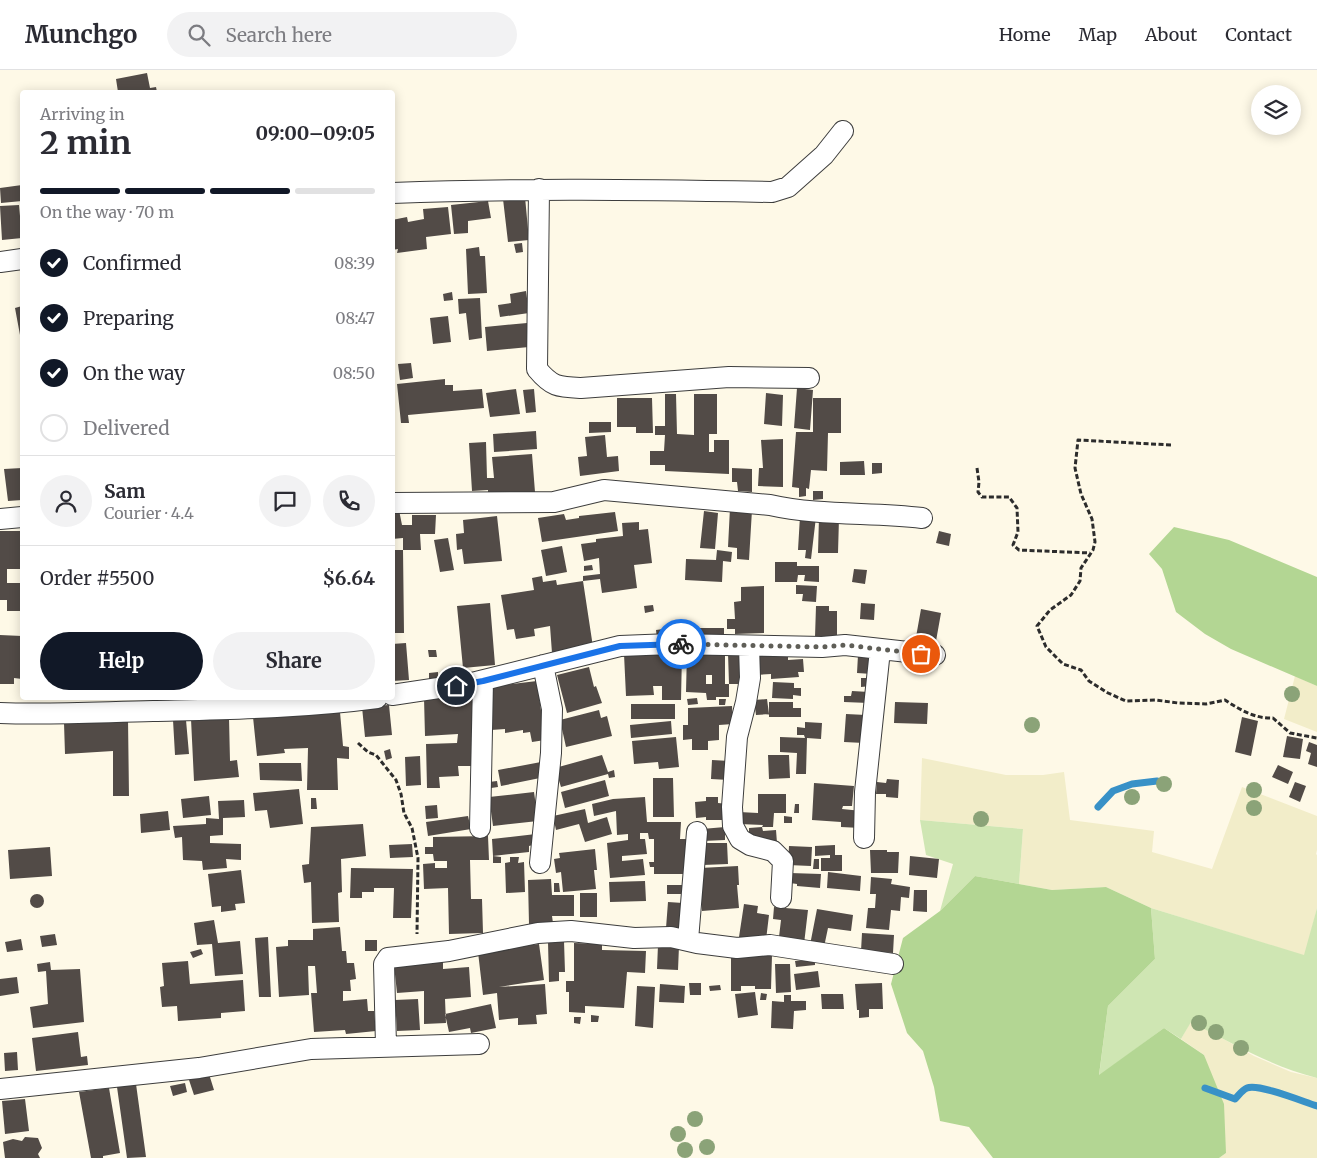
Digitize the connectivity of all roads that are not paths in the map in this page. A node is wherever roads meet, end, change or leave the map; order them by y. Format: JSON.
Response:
{"nodes":[{"id":1,"x":843,"y":131,"type":"dead end"},
{"id":2,"x":539,"y":189,"type":"junction"},
{"id":3,"x":395,"y":194,"type":"edge"},
{"id":4,"x":20,"y":259,"type":"edge"},
{"id":5,"x":0,"y":262,"type":"edge"},
{"id":6,"x":809,"y":378,"type":"dead end"},
{"id":7,"x":395,"y":503,"type":"edge"},
{"id":8,"x":20,"y":517,"type":"edge"},
{"id":9,"x":922,"y":518,"type":"dead end"},
{"id":10,"x":0,"y":519,"type":"edge"},
{"id":11,"x":749,"y":646,"type":"junction"},
{"id":12,"x":880,"y":650,"type":"junction"},
{"id":13,"x":935,"y":655,"type":"dead end"},
{"id":14,"x":543,"y":665,"type":"junction"},
{"id":15,"x":483,"y":681,"type":"junction"},
{"id":16,"x":395,"y":695,"type":"edge"},
{"id":17,"x":357,"y":700,"type":"edge"},
{"id":18,"x":0,"y":713,"type":"edge"},
{"id":19,"x":480,"y":828,"type":"dead end"},
{"id":20,"x":697,"y":832,"type":"dead end"},
{"id":21,"x":864,"y":838,"type":"dead end"},
{"id":22,"x":540,"y":863,"type":"dead end"},
{"id":23,"x":782,"y":898,"type":"dead end"},
{"id":24,"x":688,"y":940,"type":"junction"},
{"id":25,"x":893,"y":964,"type":"dead end"},
{"id":26,"x":479,"y":1044,"type":"dead end"},
{"id":27,"x":386,"y":1046,"type":"junction"},
{"id":28,"x":0,"y":1089,"type":"edge"}],
"edges":[{"from":1,"to":2,"type":"street"},
{"from":2,"to":3,"type":"street"},
{"from":2,"to":6,"type":"street"},
{"from":4,"to":5,"type":"street"},
{"from":7,"to":9,"type":"street"},
{"from":8,"to":10,"type":"street"},
{"from":11,"to":12,"type":"street"},
{"from":11,"to":14,"type":"street"},
{"from":11,"to":23,"type":"street"},
{"from":12,"to":13,"type":"street"},
{"from":12,"to":21,"type":"street"},
{"from":14,"to":15,"type":"street"},
{"from":14,"to":22,"type":"street"},
{"from":15,"to":16,"type":"street"},
{"from":15,"to":19,"type":"street"},
{"from":17,"to":18,"type":"street"},
{"from":20,"to":24,"type":"street"},
{"from":24,"to":25,"type":"street"},
{"from":24,"to":27,"type":"street"},
{"from":26,"to":27,"type":"street"},
{"from":27,"to":28,"type":"street"}]}
